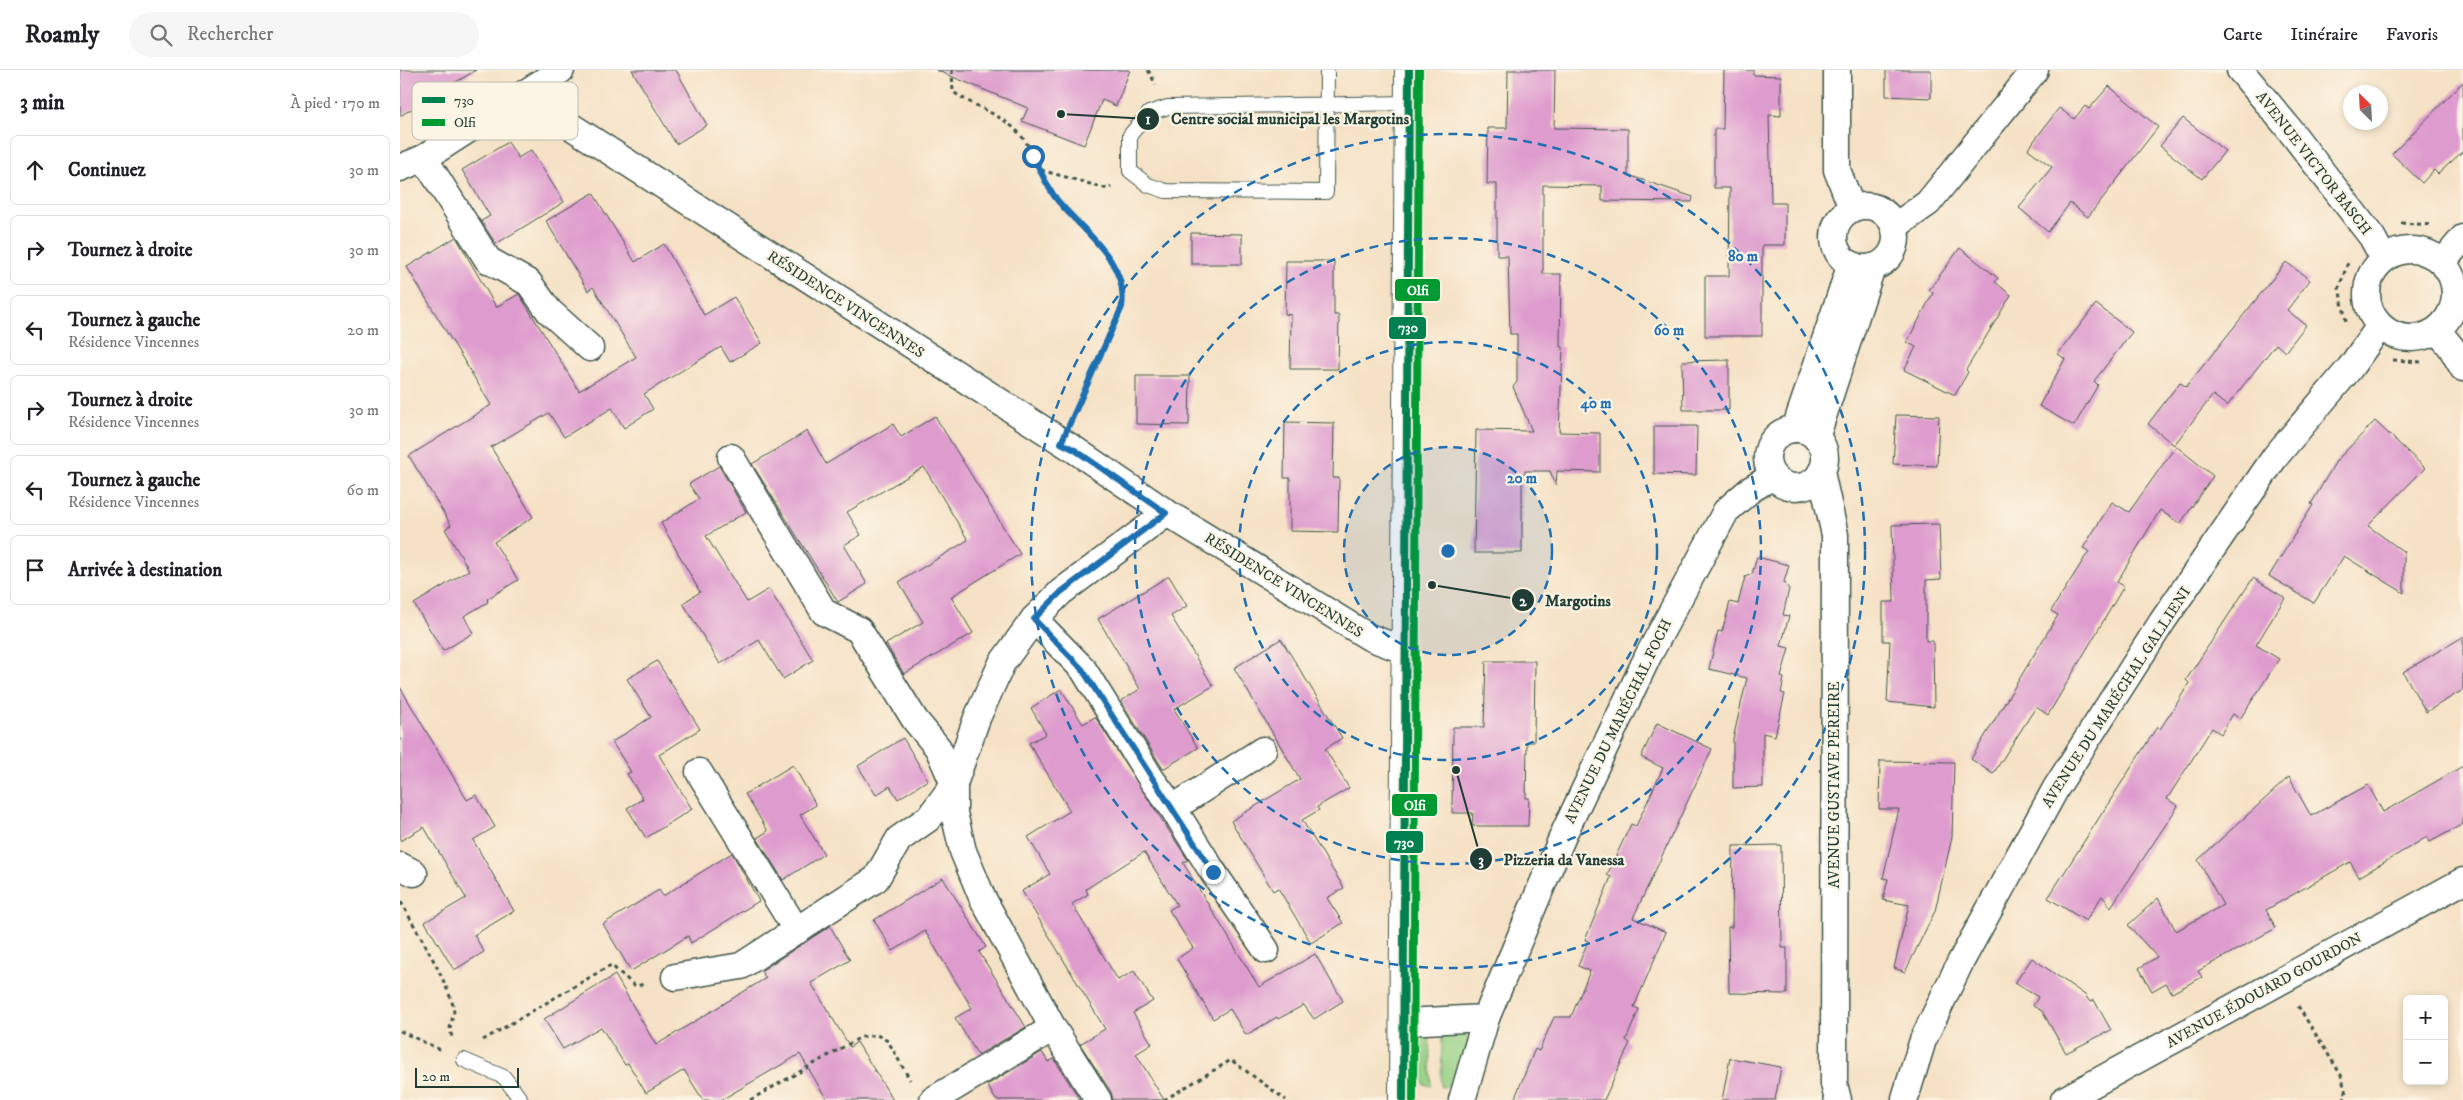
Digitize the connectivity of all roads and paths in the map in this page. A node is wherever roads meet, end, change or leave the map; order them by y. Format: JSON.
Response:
{"nodes":[{"id":1,"x":561,"y":70,"type":"edge"},
{"id":2,"x":952,"y":70,"type":"edge"},
{"id":3,"x":1327,"y":70,"type":"edge"},
{"id":4,"x":1409,"y":70,"type":"edge"},
{"id":5,"x":1837,"y":70,"type":"edge"},
{"id":6,"x":2035,"y":70,"type":"edge"},
{"id":7,"x":2240,"y":70,"type":"edge"},
{"id":8,"x":543,"y":82,"type":"edge"},
{"id":9,"x":1327,"y":104,"type":"junction"},
{"id":10,"x":1409,"y":104,"type":"junction"},
{"id":11,"x":578,"y":131,"type":"edge"},
{"id":12,"x":452,"y":140,"type":"edge"},
{"id":13,"x":424,"y":158,"type":"junction"},
{"id":14,"x":400,"y":168,"type":"edge"},
{"id":15,"x":1040,"y":169,"type":"junction"},
{"id":16,"x":1130,"y":171,"type":"junction"},
{"id":17,"x":1852,"y":208,"type":"junction"},
{"id":18,"x":2361,"y":224,"type":"junction"},
{"id":19,"x":1894,"y":227,"type":"junction"},
{"id":20,"x":2435,"y":227,"type":"dead end"},
{"id":21,"x":2463,"y":238,"type":"edge"},
{"id":22,"x":2384,"y":259,"type":"junction"},
{"id":23,"x":2442,"y":263,"type":"junction"},
{"id":24,"x":1861,"y":265,"type":"junction"},
{"id":25,"x":2380,"y":326,"type":"junction"},
{"id":26,"x":2437,"y":330,"type":"junction"},
{"id":27,"x":590,"y":348,"type":"dead end"},
{"id":28,"x":2463,"y":368,"type":"edge"},
{"id":29,"x":1805,"y":433,"type":"junction"},
{"id":30,"x":1061,"y":443,"type":"junction"},
{"id":31,"x":731,"y":457,"type":"dead end"},
{"id":32,"x":1821,"y":472,"type":"junction"},
{"id":33,"x":1773,"y":476,"type":"junction"},
{"id":34,"x":1166,"y":513,"type":"junction"},
{"id":35,"x":1034,"y":619,"type":"junction"},
{"id":36,"x":1406,"y":651,"type":"junction"},
{"id":37,"x":1263,"y":750,"type":"dead end"},
{"id":38,"x":700,"y":772,"type":"dead end"},
{"id":39,"x":954,"y":784,"type":"junction"},
{"id":40,"x":1173,"y":808,"type":"junction"},
{"id":41,"x":2463,"y":881,"type":"edge"},
{"id":42,"x":400,"y":901,"type":"edge"},
{"id":43,"x":797,"y":931,"type":"junction"},
{"id":44,"x":1266,"y":950,"type":"dead end"},
{"id":45,"x":675,"y":977,"type":"joint"},
{"id":46,"x":2282,"y":980,"type":"junction"},
{"id":47,"x":1486,"y":1018,"type":"junction"},
{"id":48,"x":1404,"y":1022,"type":"junction"},
{"id":49,"x":1053,"y":1028,"type":"junction"},
{"id":50,"x":400,"y":1031,"type":"edge"},
{"id":51,"x":468,"y":1054,"type":"junction"},
{"id":52,"x":912,"y":1083,"type":"dead end"},
{"id":53,"x":521,"y":1100,"type":"edge"},
{"id":54,"x":750,"y":1100,"type":"edge"},
{"id":55,"x":932,"y":1100,"type":"edge"},
{"id":56,"x":1098,"y":1100,"type":"edge"},
{"id":57,"x":1164,"y":1100,"type":"edge"},
{"id":58,"x":1286,"y":1100,"type":"edge"},
{"id":59,"x":1403,"y":1100,"type":"edge"},
{"id":60,"x":1462,"y":1100,"type":"edge"},
{"id":61,"x":1838,"y":1100,"type":"edge"},
{"id":62,"x":1905,"y":1100,"type":"edge"},
{"id":63,"x":2064,"y":1100,"type":"edge"},
{"id":64,"x":2343,"y":1100,"type":"edge"}],
"edges":[{"from":1,"to":8,"type":"street"},
{"from":2,"to":15,"type":"path"},
{"from":3,"to":9,"type":"lane"},
{"from":4,"to":10,"type":"street"},
{"from":5,"to":17,"type":"street"},
{"from":6,"to":19,"type":"street"},
{"from":7,"to":18,"type":"street","name":"AVENUE VICTOR BASCH"},
{"from":9,"to":10,"type":"lane"},
{"from":9,"to":16,"type":"lane"},
{"from":9,"to":16,"type":"lane"},
{"from":10,"to":36,"type":"street"},
{"from":11,"to":30,"type":"street","name":"RÉSIDENCE VINCENNES"},
{"from":12,"to":13,"type":"street"},
{"from":13,"to":14,"type":"street"},
{"from":13,"to":27,"type":"street"},
{"from":15,"to":16,"type":"path"},
{"from":15,"to":30,"type":"path"},
{"from":17,"to":19,"type":"street"},
{"from":17,"to":24,"type":"street"},
{"from":18,"to":20,"type":"path"},
{"from":18,"to":22,"type":"street","name":"AVENUE VICTOR BASCH"},
{"from":19,"to":24,"type":"street"},
{"from":21,"to":23,"type":"street"},
{"from":22,"to":23,"type":"street"},
{"from":22,"to":25,"type":"street"},
{"from":23,"to":26,"type":"street"},
{"from":24,"to":29,"type":"street"},
{"from":25,"to":26,"type":"street"},
{"from":25,"to":62,"type":"street","name":"AVENUE DU MARÉCHAL GALLIENI"},
{"from":26,"to":28,"type":"street"},
{"from":29,"to":32,"type":"street"},
{"from":29,"to":33,"type":"street"},
{"from":30,"to":34,"type":"street","name":"RÉSIDENCE VINCENNES"},
{"from":31,"to":39,"type":"street"},
{"from":32,"to":33,"type":"street"},
{"from":32,"to":61,"type":"street","name":"AVENUE GUSTAVE PEREIRE"},
{"from":33,"to":47,"type":"street","name":"AVENUE DU MARÉCHAL FOCH"},
{"from":34,"to":35,"type":"street"},
{"from":34,"to":36,"type":"street","name":"RÉSIDENCE VINCENNES"},
{"from":35,"to":39,"type":"street"},
{"from":35,"to":40,"type":"street"},
{"from":36,"to":48,"type":"street"},
{"from":37,"to":40,"type":"street"},
{"from":38,"to":43,"type":"street"},
{"from":39,"to":43,"type":"street"},
{"from":39,"to":49,"type":"street"},
{"from":40,"to":44,"type":"street"},
{"from":41,"to":46,"type":"street","name":"AVENUE ÉDOUARD GOURDON"},
{"from":42,"to":51,"type":"path"},
{"from":43,"to":45,"type":"street"},
{"from":45,"to":51,"type":"path"},
{"from":46,"to":63,"type":"street","name":"AVENUE ÉDOUARD GOURDON"},
{"from":46,"to":64,"type":"path"},
{"from":47,"to":48,"type":"street"},
{"from":47,"to":60,"type":"street","name":"AVENUE DU MARÉCHAL FOCH"},
{"from":48,"to":59,"type":"street"},
{"from":49,"to":55,"type":"street"},
{"from":49,"to":56,"type":"street"},
{"from":50,"to":51,"type":"path"},
{"from":51,"to":53,"type":"lane"},
{"from":52,"to":54,"type":"path"},
{"from":57,"to":58,"type":"path"}]}
